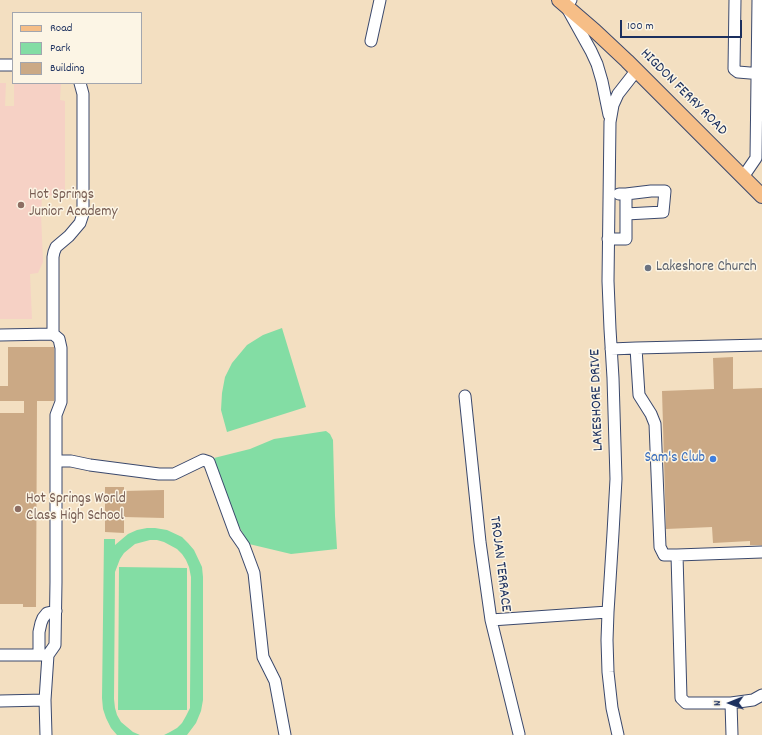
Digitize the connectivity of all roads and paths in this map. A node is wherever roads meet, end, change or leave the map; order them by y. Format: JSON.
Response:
{"nodes":[{"id":1,"x":380,"y":0,"type":"edge"},
{"id":2,"x":735,"y":0,"type":"edge"},
{"id":3,"x":758,"y":0,"type":"edge"},
{"id":4,"x":566,"y":2,"type":"edge"},
{"id":5,"x":371,"y":41,"type":"dead end"},
{"id":6,"x":0,"y":65,"type":"edge"},
{"id":7,"x":12,"y":65,"type":"edge"},
{"id":8,"x":636,"y":71,"type":"junction"},
{"id":9,"x":759,"y":74,"type":"edge"},
{"id":10,"x":80,"y":84,"type":"edge"},
{"id":11,"x":610,"y":122,"type":"junction"},
{"id":12,"x":759,"y":148,"type":"edge"},
{"id":13,"x":743,"y":177,"type":"junction"},
{"id":14,"x":609,"y":194,"type":"junction"},
{"id":15,"x":626,"y":194,"type":"junction"},
{"id":16,"x":762,"y":196,"type":"edge"},
{"id":17,"x":626,"y":214,"type":"junction"},
{"id":18,"x":608,"y":239,"type":"junction"},
{"id":19,"x":0,"y":334,"type":"edge"},
{"id":20,"x":53,"y":334,"type":"junction"},
{"id":21,"x":762,"y":345,"type":"edge"},
{"id":22,"x":636,"y":348,"type":"junction"},
{"id":23,"x":611,"y":349,"type":"junction"},
{"id":24,"x":465,"y":396,"type":"dead end"},
{"id":25,"x":56,"y":461,"type":"junction"},
{"id":26,"x":762,"y":552,"type":"edge"},
{"id":27,"x":677,"y":555,"type":"junction"},
{"id":28,"x":56,"y":611,"type":"junction"},
{"id":29,"x":608,"y":612,"type":"junction"},
{"id":30,"x":491,"y":620,"type":"junction"},
{"id":31,"x":0,"y":655,"type":"edge"},
{"id":32,"x":44,"y":655,"type":"junction"},
{"id":33,"x":762,"y":696,"type":"edge"},
{"id":34,"x":45,"y":700,"type":"junction"},
{"id":35,"x":0,"y":701,"type":"edge"},
{"id":36,"x":731,"y":703,"type":"junction"},
{"id":37,"x":519,"y":734,"type":"edge"},
{"id":38,"x":46,"y":735,"type":"edge"},
{"id":39,"x":286,"y":735,"type":"edge"},
{"id":40,"x":618,"y":735,"type":"edge"},
{"id":41,"x":732,"y":735,"type":"edge"}],
"edges":[{"from":1,"to":5,"type":"street"},
{"from":2,"to":9,"type":"street"},
{"from":3,"to":9,"type":"street"},
{"from":4,"to":8,"type":"main road","name":"HIGDON FERRY ROAD"},
{"from":4,"to":11,"type":"street"},
{"from":6,"to":7,"type":"street"},
{"from":8,"to":11,"type":"street","name":"LAKESHORE DRIVE"},
{"from":8,"to":13,"type":"main road","name":"HIGDON FERRY ROAD"},
{"from":9,"to":12,"type":"street"},
{"from":10,"to":20,"type":"street"},
{"from":11,"to":14,"type":"street","name":"LAKESHORE DRIVE"},
{"from":12,"to":13,"type":"street"},
{"from":13,"to":16,"type":"main road","name":"HIGDON FERRY ROAD"},
{"from":14,"to":15,"type":"street"},
{"from":14,"to":18,"type":"street","name":"LAKESHORE DRIVE"},
{"from":15,"to":17,"type":"street"},
{"from":15,"to":17,"type":"street"},
{"from":17,"to":18,"type":"street"},
{"from":18,"to":23,"type":"street","name":"LAKESHORE DRIVE"},
{"from":19,"to":20,"type":"street"},
{"from":20,"to":25,"type":"street"},
{"from":21,"to":22,"type":"street"},
{"from":22,"to":23,"type":"street"},
{"from":22,"to":27,"type":"street"},
{"from":23,"to":29,"type":"street","name":"LAKESHORE DRIVE"},
{"from":24,"to":30,"type":"street","name":"TROJAN TERRACE"},
{"from":25,"to":28,"type":"street"},
{"from":25,"to":39,"type":"street"},
{"from":26,"to":27,"type":"street"},
{"from":27,"to":36,"type":"street"},
{"from":28,"to":32,"type":"street"},
{"from":28,"to":32,"type":"street"},
{"from":29,"to":30,"type":"street"},
{"from":29,"to":40,"type":"street","name":"LAKESHORE DRIVE"},
{"from":30,"to":37,"type":"street","name":"TROJAN TERRACE"},
{"from":31,"to":32,"type":"street"},
{"from":32,"to":34,"type":"street"},
{"from":33,"to":36,"type":"street"},
{"from":34,"to":35,"type":"street"},
{"from":34,"to":38,"type":"street"},
{"from":36,"to":41,"type":"street"}]}
